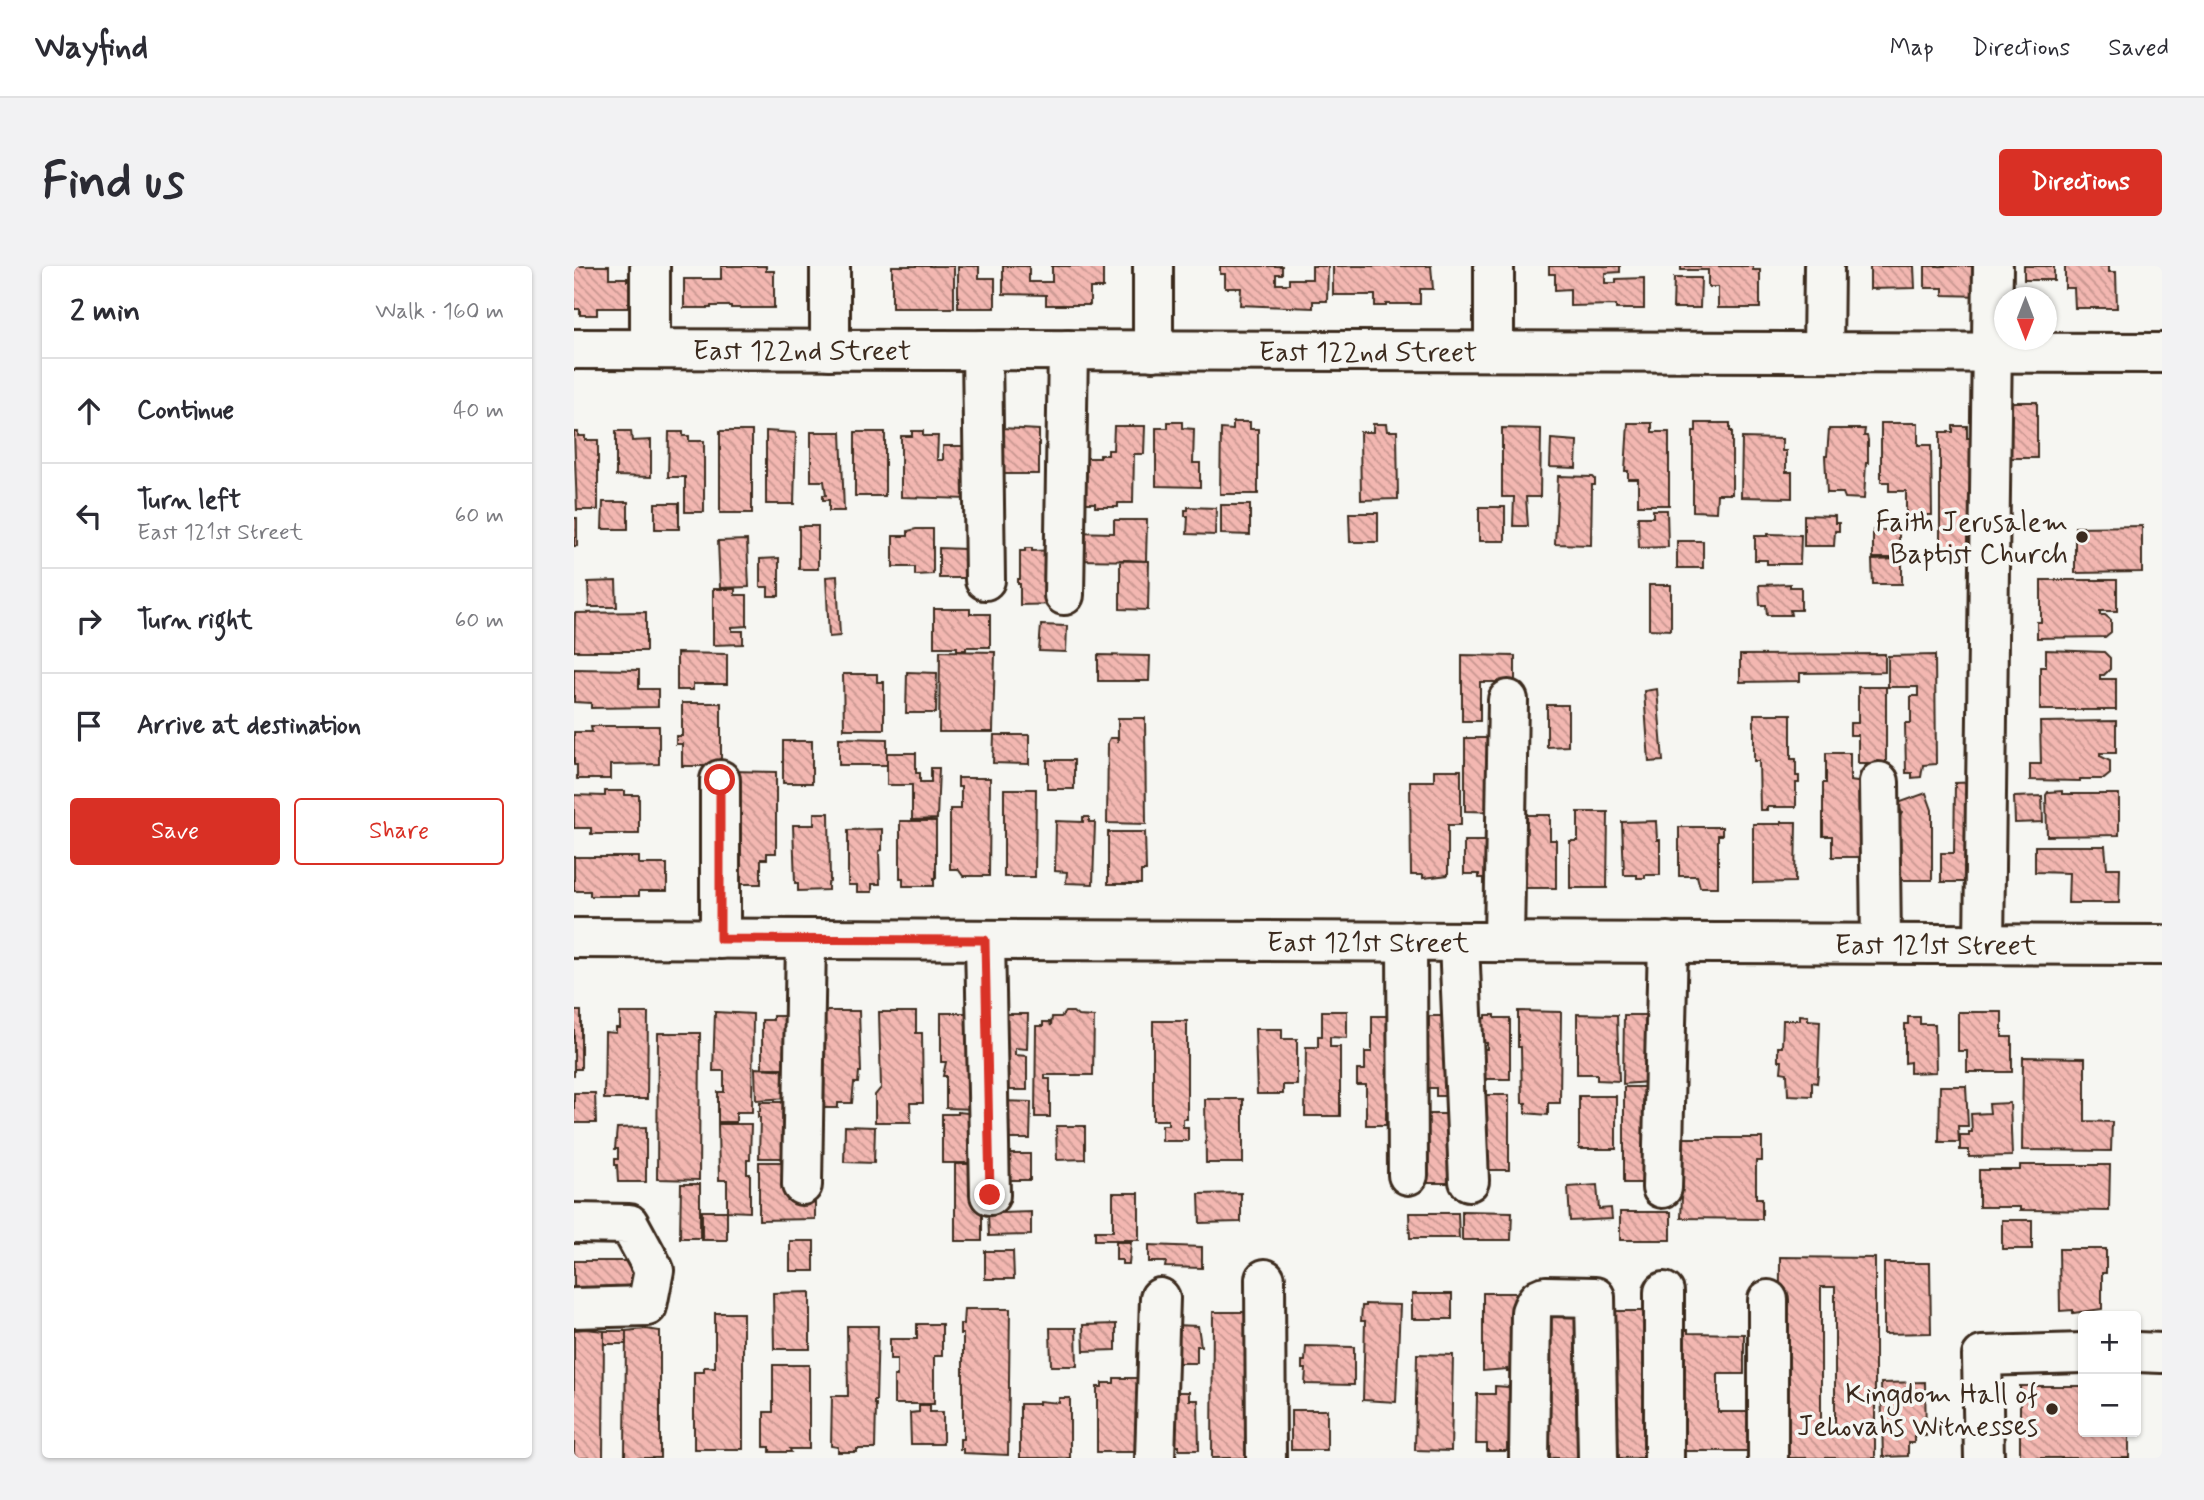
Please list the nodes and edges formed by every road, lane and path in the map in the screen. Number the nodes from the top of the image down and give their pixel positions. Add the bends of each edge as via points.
1 (650, 266) edge
2 (830, 266) edge
3 (1153, 266) edge
4 (1494, 266) edge
5 (1824, 266) edge
6 (1993, 266) edge
7 (574, 349) edge
8 (650, 349) junction
9 (830, 350) junction
10 (982, 350) junction
11 (1068, 350) junction
12 (1153, 351) junction
13 (1494, 351) junction
14 (1823, 352) junction
15 (1992, 352) junction
16 (2162, 352) edge
17 (985, 580) dead end
18 (1064, 595) dead end
19 (1508, 700) dead end
20 (720, 780) dead end
21 (1879, 782) dead end
22 (574, 938) edge
23 (720, 939) junction
24 (806, 939) junction
25 (985, 940) junction
26 (1407, 941) junction
27 (1459, 942) junction
28 (1504, 942) junction
29 (1668, 942) junction
30 (1881, 943) junction
31 (1984, 943) junction
32 (2162, 945) edge
33 (1408, 1175) dead end
34 (1469, 1181) dead end
35 (802, 1185) dead end
36 (1662, 1188) dead end
37 (990, 1195) dead end
38 (574, 1223) edge
39 (1265, 1279) dead end
40 (1664, 1292) dead end
41 (1160, 1298) dead end
42 (1769, 1300) dead end
43 (574, 1308) edge
44 (2141, 1352) edge
45 (2078, 1353) edge
46 (2162, 1353) edge
47 (1155, 1458) edge
48 (1266, 1458) edge
49 (1529, 1458) edge
50 (1598, 1458) edge
51 (1664, 1458) edge
52 (1768, 1458) edge
53 (1984, 1458) edge

1 - 8 street
2 - 9 street
3 - 12 street
4 - 13 street
5 - 14 street
6 - 15 street
7 - 8 street, East 122nd Street
8 - 9 street, East 122nd Street
9 - 10 street, East 122nd Street
10 - 11 street, East 122nd Street
10 - 17 street
11 - 12 street, East 122nd Street
11 - 18 street
12 - 13 street, East 122nd Street
13 - 14 street, East 122nd Street
14 - 15 street, East 122nd Street
15 - 16 street, East 122nd Street
15 - 31 street
19 - 28 street
20 - 23 street
21 - 30 street
22 - 23 street, East 121st Street
23 - 24 street, East 121st Street
24 - 25 street, East 121st Street
24 - 35 street
25 - 26 street, East 121st Street
25 - 37 street
26 - 27 street, East 121st Street
26 - 33 street
27 - 28 street, East 121st Street
27 - 34 street
28 - 29 street, East 121st Street
29 - 30 street, East 121st Street
29 - 36 street
30 - 31 street, East 121st Street
31 - 32 street, East 121st Street
38 - 43 street via 629,1224 654,1270 647,1306
39 - 48 street
40 - 51 street
41 - 47 street
42 - 52 street
44 - 46 street
45 - 53 street via 1982,1356
49 - 50 street via 1531,1312 1536,1301 1546,1296 1595,1297

